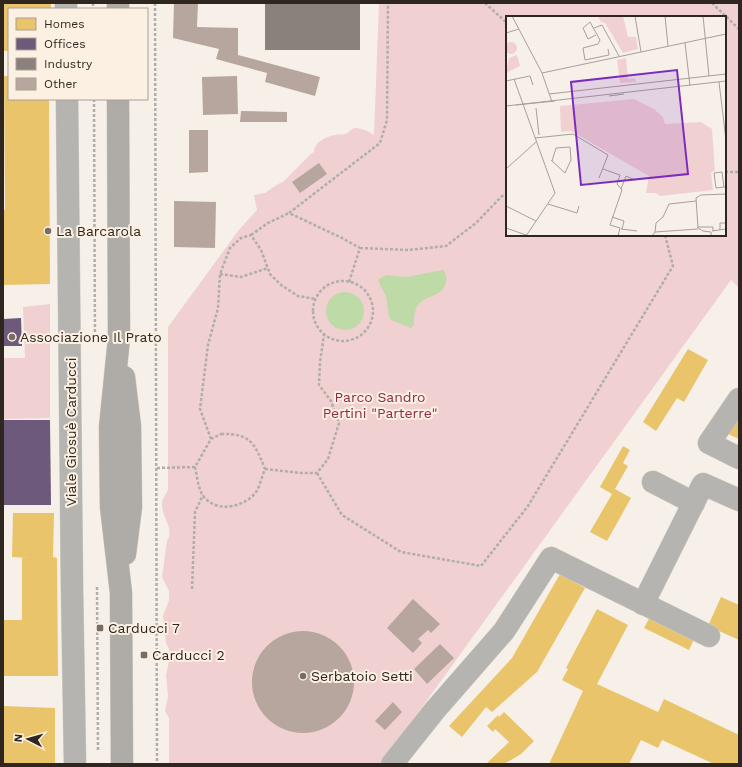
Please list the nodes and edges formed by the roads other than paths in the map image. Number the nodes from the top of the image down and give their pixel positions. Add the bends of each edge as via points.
1 (68, 100) edge
2 (118, 100) edge
3 (739, 399) edge
4 (739, 458) edge
5 (653, 482) dead end
6 (739, 500) edge
7 (694, 503) junction
8 (643, 604) junction
9 (709, 636) dead end
10 (75, 764) edge
11 (122, 764) edge
12 (392, 764) edge

1 - 10 street, Viale Giosuè Carducci via 61,382 72,588
2 - 11 main road via 119,338 110,426 111,507 121,593
3 - 4 street via 709,443
5 - 7 street
6 - 7 street via 703,484
7 - 8 street
8 - 9 street
8 - 12 street via 551,558 504,631 434,710

